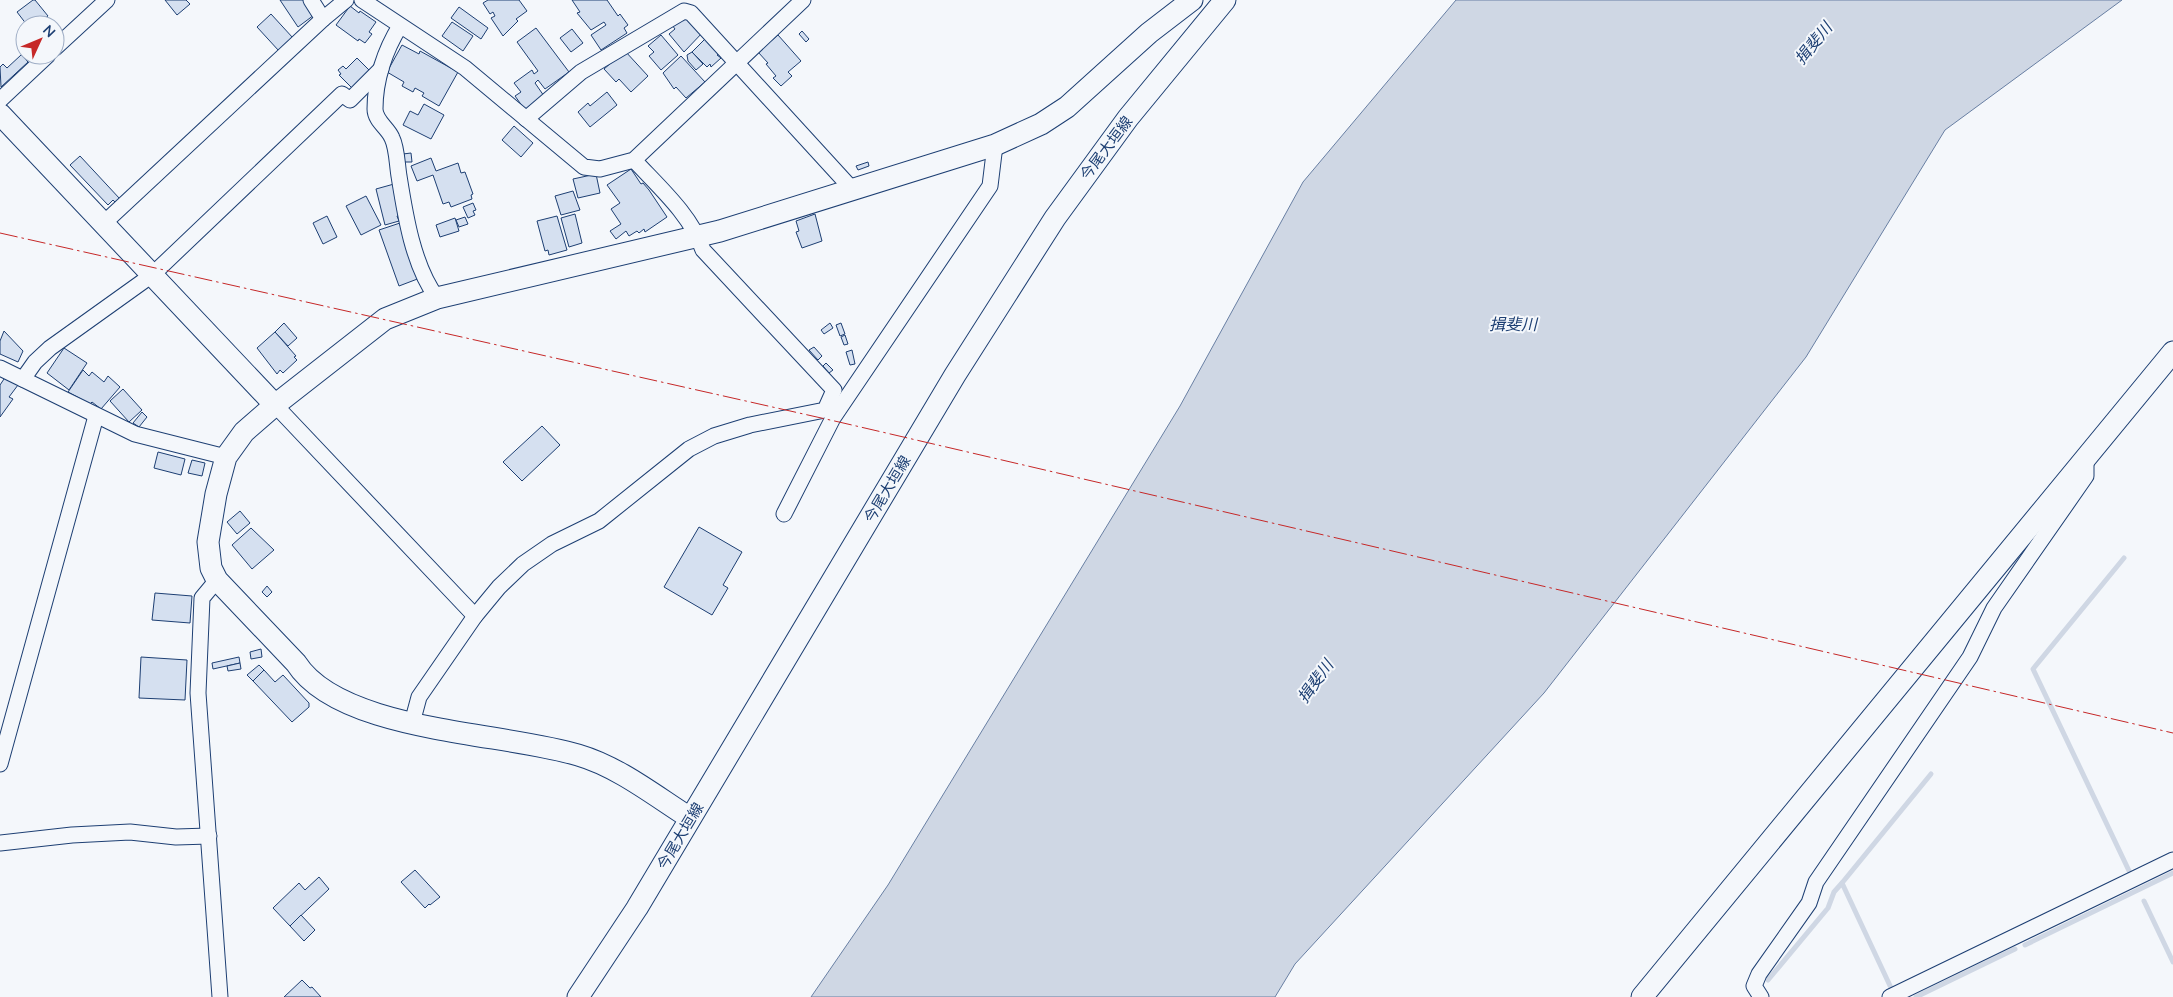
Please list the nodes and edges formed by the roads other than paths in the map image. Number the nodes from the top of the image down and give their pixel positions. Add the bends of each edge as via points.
1 (106, 0) edge
2 (311, 0) edge
3 (346, 0) edge
4 (362, 0) edge
5 (803, 0) edge
6 (1192, 0) edge
7 (1225, 0) edge
8 (323, 19) junction
9 (400, 26) junction
10 (65, 39) edge
11 (736, 62) junction
12 (37, 65) edge
13 (381, 69) junction
14 (0, 100) edge
15 (0, 114) edge
16 (526, 119) junction
17 (995, 145) junction
18 (634, 160) junction
19 (852, 189) junction
20 (103, 224) junction
21 (699, 236) junction
22 (152, 275) junction
23 (437, 298) junction
24 (2173, 352) edge
25 (0, 368) edge
26 (23, 379) junction
27 (275, 405) junction
28 (96, 416) junction
29 (226, 457) junction
30 (2086, 459) junction
31 (784, 514) dead end
32 (217, 580) junction
33 (475, 616) junction
34 (412, 723) junction
35 (0, 764) edge
36 (690, 818) junction
37 (209, 836) junction
38 (0, 843) edge
39 (2173, 860) edge
40 (220, 997) edge
41 (578, 997) edge
42 (1642, 997) edge
43 (1761, 997) edge
44 (1890, 997) edge

1 - 10 street
2 - 8 street
3 - 8 street
4 - 9 street
5 - 11 street
6 - 17 street via 1149,33 1067,107 1041,124
7 - 36 street, 今尾大垣線 via 1128,118 1055,218 955,375
8 - 20 street
9 - 13 street via 388,44
9 - 16 street via 465,68
11 - 16 street via 691,12 684,11 581,72
11 - 18 street
11 - 19 street
12 - 14 street
13 - 22 street via 350,100 342,94
13 - 23 street via 375,111 392,138 407,226 429,287
15 - 20 street
16 - 18 street via 584,167 600,169
17 - 19 street
17 - 31 street via 990,186 834,418
18 - 21 street
19 - 21 street
20 - 22 street
21 - 23 street
21 - 33 street via 703,250 834,390 825,410 750,425 714,436 689,449 599,521 552,544 523,564
22 - 26 street via 50,348
22 - 27 street
23 - 27 street via 385,318
24 - 30 street
25 - 26 street
26 - 28 street
27 - 29 street via 244,432
27 - 33 street
28 - 29 street via 135,434
28 - 35 street
29 - 32 street via 208,542 211,568
30 - 42 street
30 - 43 street via 2086,476 1994,608 1970,656 1816,882 1809,903 1759,974 1754,986
32 - 34 street via 303,674 324,691 370,713
32 - 37 street via 202,598 198,693
33 - 34 street via 419,696
34 - 36 street via 556,748 581,756 602,764
36 - 41 street, 今尾大垣線 via 637,908
37 - 38 street via 176,838 130,832
37 - 40 street
39 - 44 street

